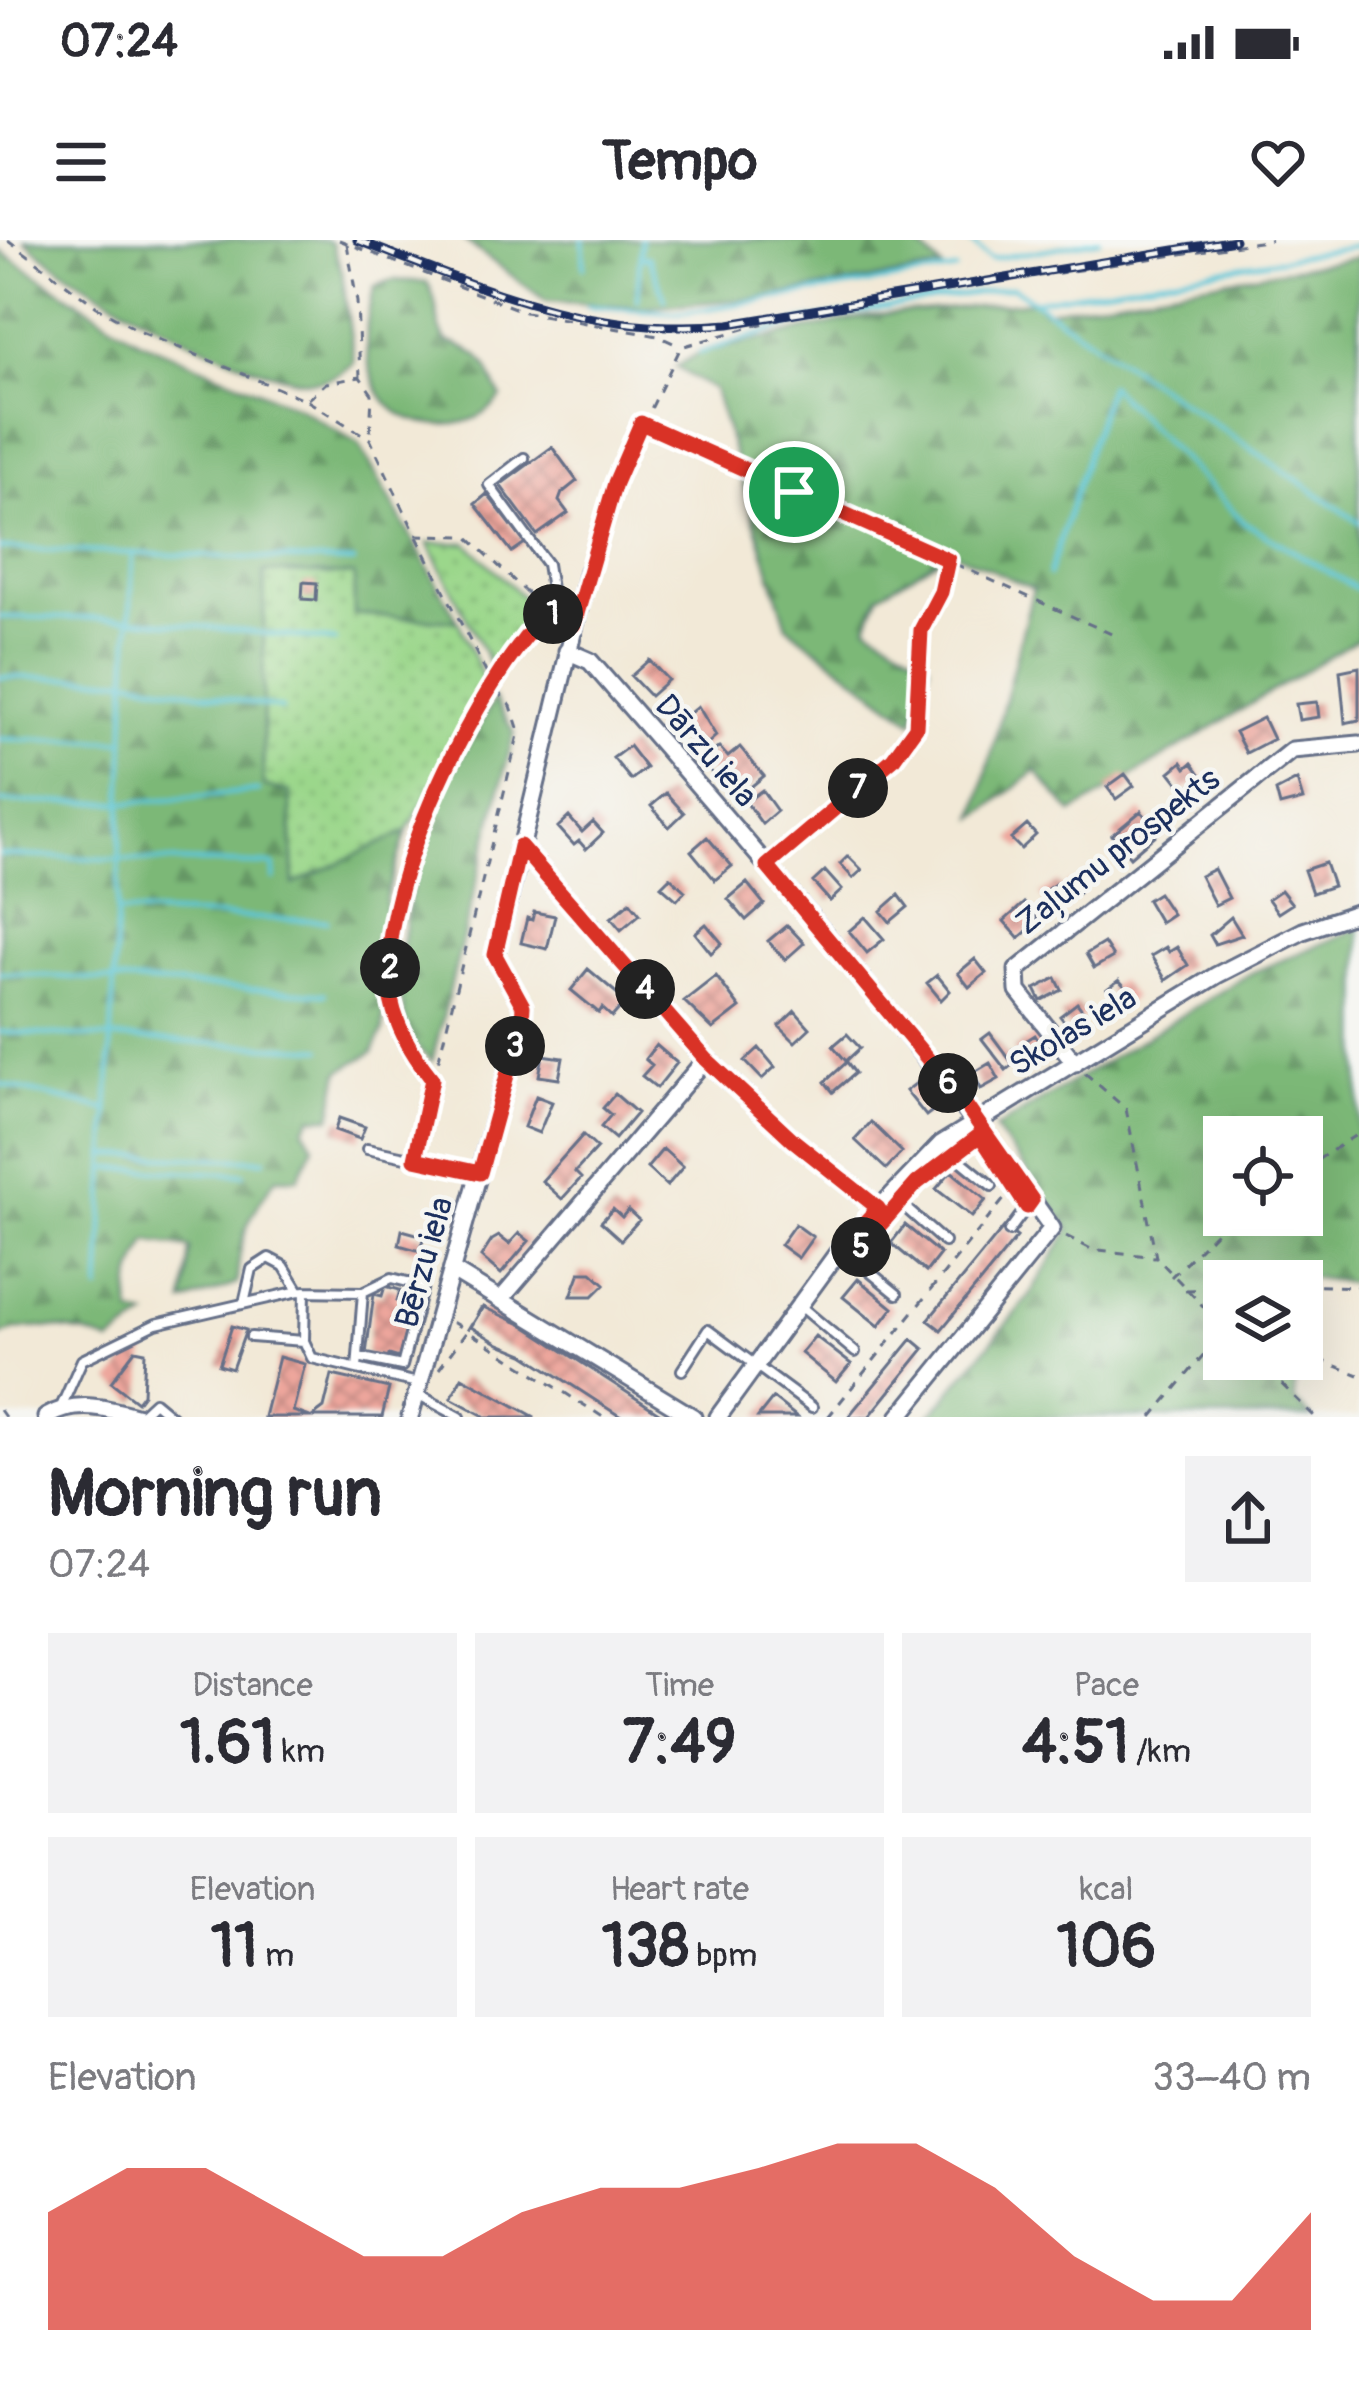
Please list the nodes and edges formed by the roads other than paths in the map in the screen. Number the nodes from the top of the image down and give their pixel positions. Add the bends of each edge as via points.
1 (524, 458) dead end
2 (588, 571) road end
3 (574, 624) junction
4 (567, 651) junction
5 (1359, 744) edge
6 (520, 846) junction
7 (1359, 912) edge
8 (706, 1059) junction
9 (1075, 1064) junction
10 (977, 1121) junction
11 (941, 1144) junction
12 (368, 1149) dead end
13 (480, 1173) junction
14 (992, 1186) dead end
15 (890, 1194) junction
16 (1030, 1203) junction
17 (878, 1208) junction
18 (1010, 1231) dead end
19 (944, 1242) dead end
20 (841, 1248) junction
21 (452, 1271) junction
22 (302, 1291) junction
23 (364, 1292) junction
24 (497, 1294) junction
25 (897, 1294) dead end
26 (245, 1300) junction
27 (797, 1303) junction
28 (250, 1337) dead end
29 (304, 1341) junction
30 (855, 1352) dead end
31 (358, 1357) junction
32 (755, 1361) junction
33 (357, 1369) junction
34 (682, 1370) dead end
35 (418, 1388) junction
36 (812, 1407) dead end
37 (53, 1413) edge
38 (139, 1417) edge
39 (172, 1417) edge
40 (410, 1417) edge
41 (460, 1417) edge
42 (693, 1417) edge
43 (718, 1417) edge
44 (898, 1417) edge

1 - 3 lane via 489,485 548,564 551,613
2 - 3 street, Bērzu iela
3 - 4 street, Bērzu iela
4 - 6 street, Bērzu iela
4 - 10 street, Dārzu iela via 590,661
5 - 9 street, Zaļumu prospekts via 1292,750 1018,970 1018,991
6 - 8 street
6 - 13 street, Bērzu iela via 495,955 523,1006 522,1021
7 - 9 street, Skolas iela via 1217,976
8 - 17 street
8 - 24 street
9 - 10 street, Skolas iela
10 - 11 street, Skolas iela
10 - 16 street, Dārzu iela
11 - 14 lane
11 - 15 street, Skolas iela
12 - 13 lane
13 - 21 street, Bērzu iela
15 - 17 street, Skolas iela
15 - 19 lane
16 - 18 lane
16 - 44 street, Dārzu iela via 1052,1228
17 - 20 street, Skolas iela
20 - 25 lane
20 - 27 street, Skolas iela
21 - 24 street
21 - 35 street, Bērzu iela
22 - 23 lane
22 - 26 lane
22 - 26 lane via 269,1258 252,1269
22 - 29 lane
23 - 31 lane
23 - 31 lane via 392,1278 423,1286 402,1366
24 - 42 street
26 - 37 lane via 156,1324 82,1360
27 - 30 lane
27 - 32 street, Skolas iela
28 - 29 lane
29 - 33 lane via 312,1358
31 - 33 lane
32 - 34 lane via 708,1330
32 - 36 lane
32 - 43 street, Skolas iela
33 - 35 lane
35 - 40 street, Bērzu iela
35 - 41 lane
37 - 38 street via 90,1405
38 - 39 lane via 154,1402

